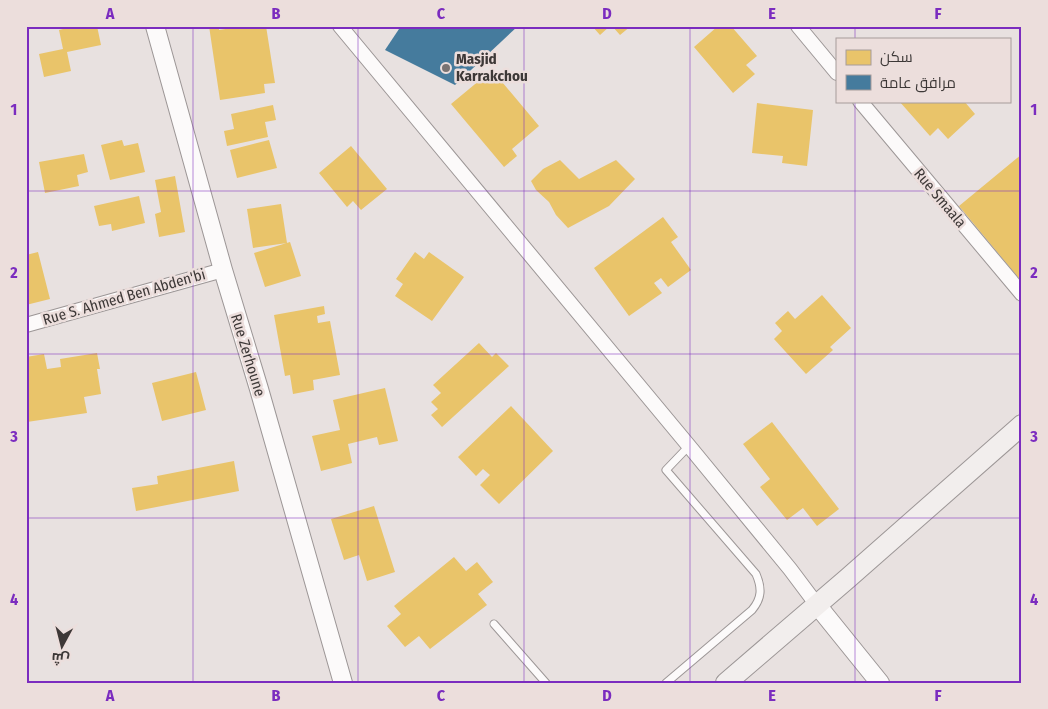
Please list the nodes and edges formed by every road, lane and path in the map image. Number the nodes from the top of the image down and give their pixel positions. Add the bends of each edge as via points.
1 (155, 26) edge
2 (340, 26) edge
3 (798, 26) edge
4 (836, 72) edge
5 (861, 102) edge
6 (222, 270) junction
7 (1022, 294) edge
8 (26, 324) edge
9 (1022, 425) edge
10 (689, 446) junction
11 (817, 605) junction
12 (494, 624) dead end
13 (344, 683) edge
14 (546, 683) edge
15 (666, 683) edge
16 (726, 683) edge
17 (880, 683) edge

1 - 6 street, Rue Zerhoune
2 - 10 street
3 - 4 street
5 - 7 street, Rue Smaala
6 - 8 street, Rue S. Ahmed Ben Abden'bi
6 - 13 street, Rue Zerhoune
9 - 11 main road
10 - 11 street
10 - 15 lane via 666,470 756,574 761,595 752,610
11 - 16 main road
11 - 17 street
12 - 14 lane

